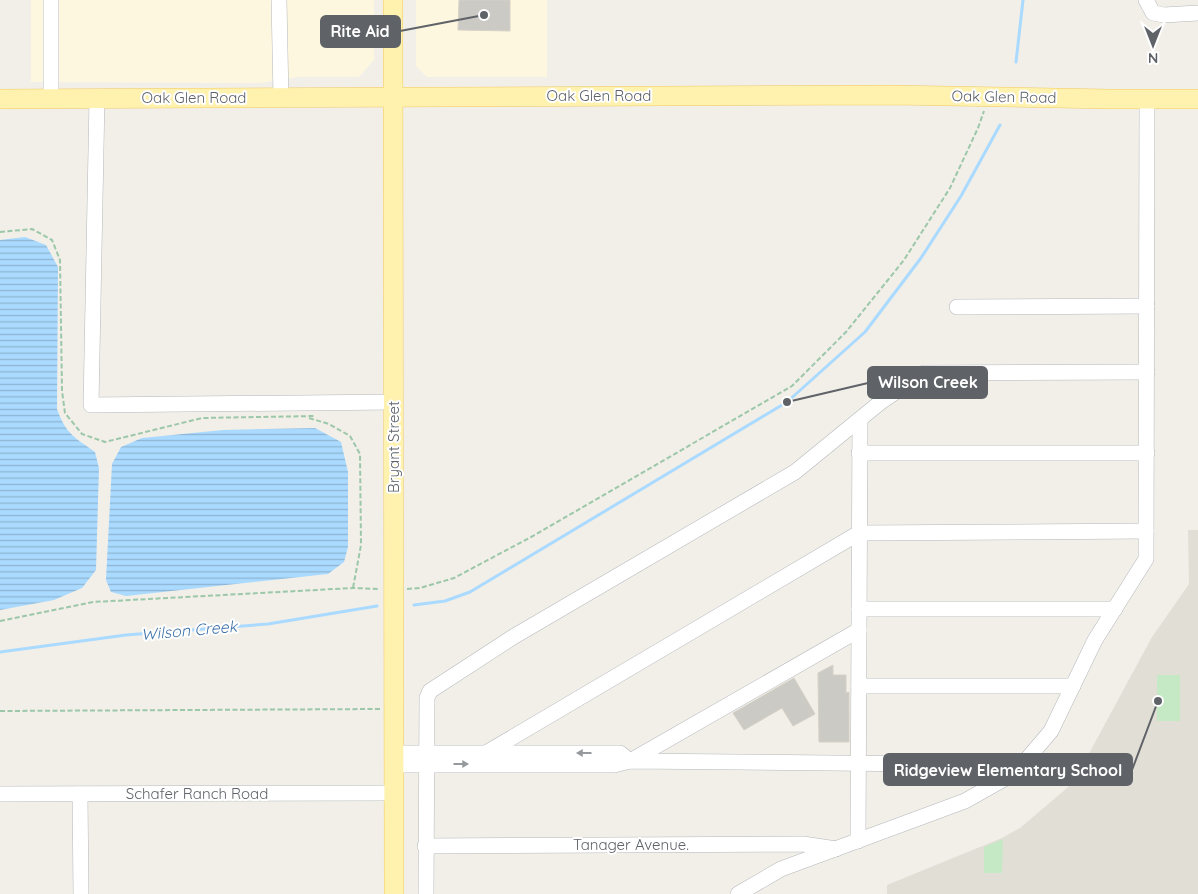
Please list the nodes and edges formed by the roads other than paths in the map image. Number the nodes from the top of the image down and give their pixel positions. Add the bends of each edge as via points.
1 (51, 0) edge
2 (279, 0) edge
3 (393, 0) edge
4 (1150, 6) edge
5 (1198, 13) edge
6 (393, 97) junction
7 (51, 98) junction
8 (97, 98) junction
9 (281, 98) junction
10 (0, 99) edge
11 (1147, 99) junction
12 (1198, 99) edge
13 (1148, 301) junction
14 (957, 306) dead end
15 (1147, 372) junction
16 (394, 402) junction
17 (860, 420) junction
18 (860, 453) junction
19 (1147, 453) junction
20 (1146, 531) junction
21 (859, 533) junction
22 (859, 609) junction
23 (1115, 609) junction
24 (859, 630) junction
25 (859, 686) junction
26 (1073, 686) junction
27 (394, 759) junction
28 (427, 759) junction
29 (486, 759) junction
30 (630, 761) junction
31 (858, 764) junction
32 (1022, 765) junction
33 (394, 793) junction
34 (0, 794) edge
35 (80, 794) junction
36 (858, 840) junction
37 (425, 846) junction
38 (836, 849) junction
39 (81, 894) edge
40 (394, 894) edge
41 (426, 894) edge
42 (738, 894) edge

1 - 7 street
2 - 9 street
3 - 6 main road, Bryant Street
4 - 5 street via 1164,15
6 - 9 main road, Oak Glen Road
6 - 11 main road, Oak Glen Road via 893,95
6 - 16 main road, Bryant Street
7 - 8 main road, Oak Glen Road
7 - 10 main road, Oak Glen Road
8 - 9 main road, Oak Glen Road
8 - 16 street via 91,405
11 - 12 main road, Oak Glen Road
11 - 13 street
13 - 14 street
13 - 15 street
15 - 17 street via 924,373
15 - 19 street
16 - 27 main road, Bryant Street
17 - 18 street
17 - 28 street via 795,472 513,638 430,691 427,698
18 - 19 street
18 - 21 street
19 - 20 street
20 - 21 street
20 - 23 street via 1146,559
21 - 22 street
21 - 29 street
22 - 23 street
22 - 24 street
23 - 26 street via 1095,640
24 - 25 street
24 - 30 street
25 - 26 street
25 - 31 street
26 - 32 street via 1051,731
27 - 28 street
27 - 33 main road, Bryant Street
28 - 29 street
28 - 37 street
29 - 30 street via 614,765
30 - 31 street
31 - 32 street
31 - 36 street
32 - 36 street via 1004,780 965,801
33 - 35 street, Schafer Ranch Road
33 - 40 main road, Bryant Street
34 - 35 street, Schafer Ranch Road
35 - 39 street
36 - 38 street
37 - 38 street, Tanager Avenue. via 803,844
37 - 41 street
38 - 42 street via 781,869

